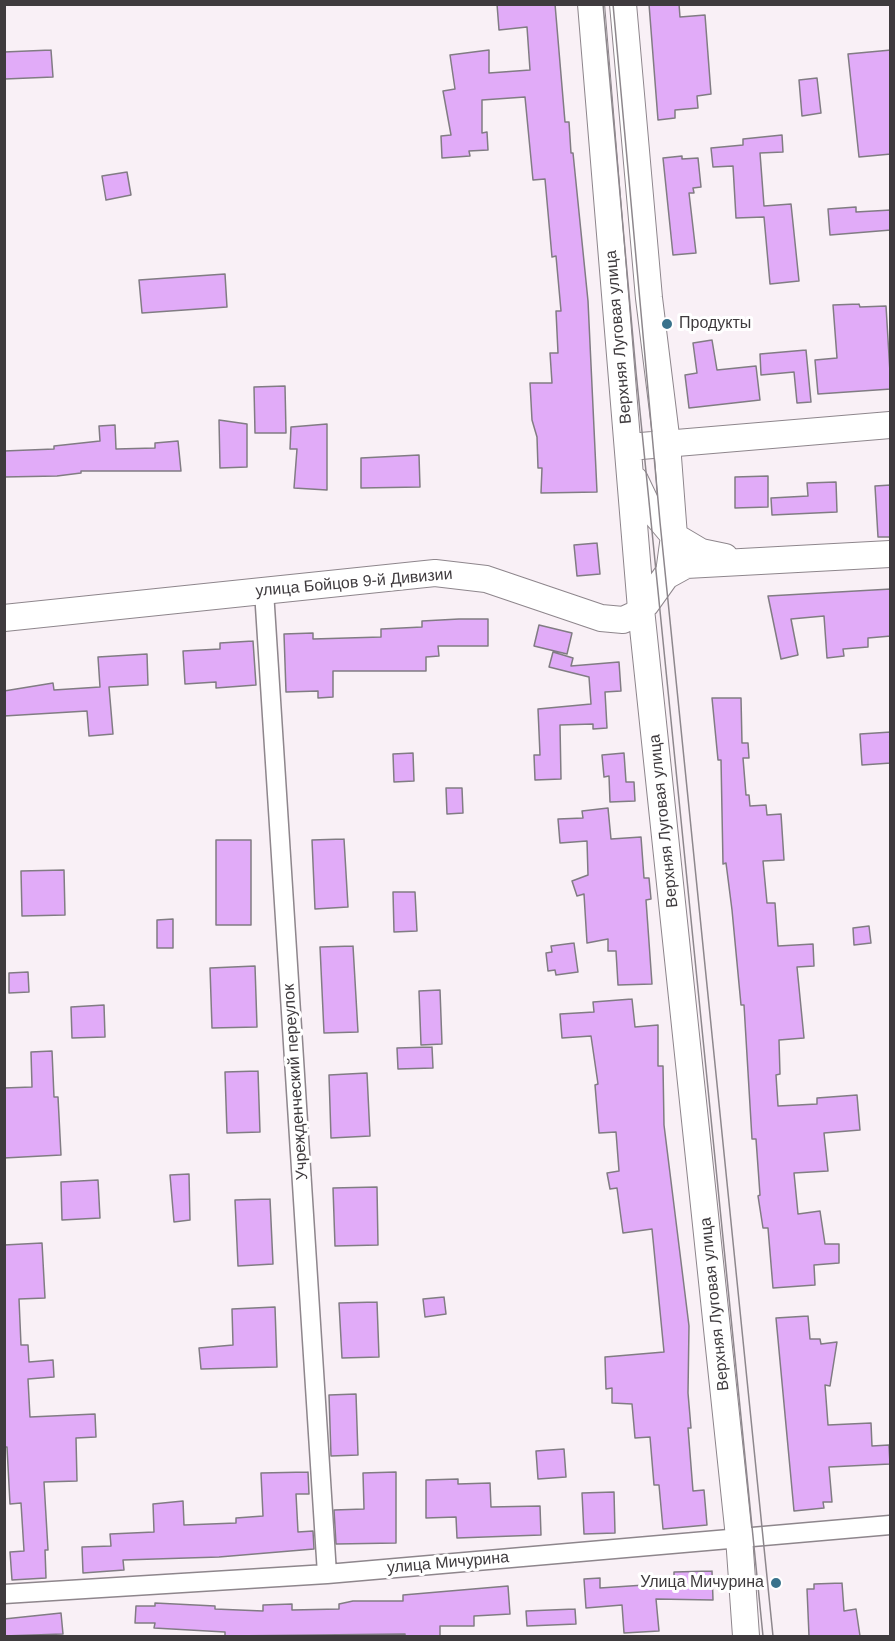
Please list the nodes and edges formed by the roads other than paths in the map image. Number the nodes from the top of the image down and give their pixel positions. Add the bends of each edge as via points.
1 (591, 4) edge
2 (623, 4) edge
3 (891, 425) edge
4 (667, 444) junction
5 (630, 456) junction
6 (674, 536) junction
7 (891, 554) edge
8 (759, 560) junction
9 (669, 573) junction
10 (264, 591) junction
11 (641, 609) junction
12 (4, 618) edge
13 (891, 1525) edge
14 (739, 1538) junction
15 (327, 1574) junction
16 (4, 1594) edge
17 (746, 1636) edge

1 - 5 street, Верхняя Луговая улица
2 - 4 street, Верхняя Луговая улица via 649,298
3 - 4 street
4 - 5 street
4 - 6 street, Верхняя Луговая улица
5 - 6 street via 646,503
5 - 11 street, Верхняя Луговая улица
6 - 8 street via 715,556
6 - 9 street, Верхняя Луговая улица
7 - 8 street
8 - 9 street via 686,565
9 - 11 street, улица Бойцов 9-й Дивизии
10 - 11 street, улица Бойцов 9-й Дивизии via 435,573 460,574 610,620 623,620
10 - 12 street, улица Бойцов 9-й Дивизии
10 - 15 street, Учрежденческий переулок
11 - 14 street, Верхняя Луговая улица
13 - 14 street, улица Мичурина
14 - 15 street, улица Мичурина
14 - 17 street, Верхняя Луговая улица
15 - 16 street, улица Мичурина

